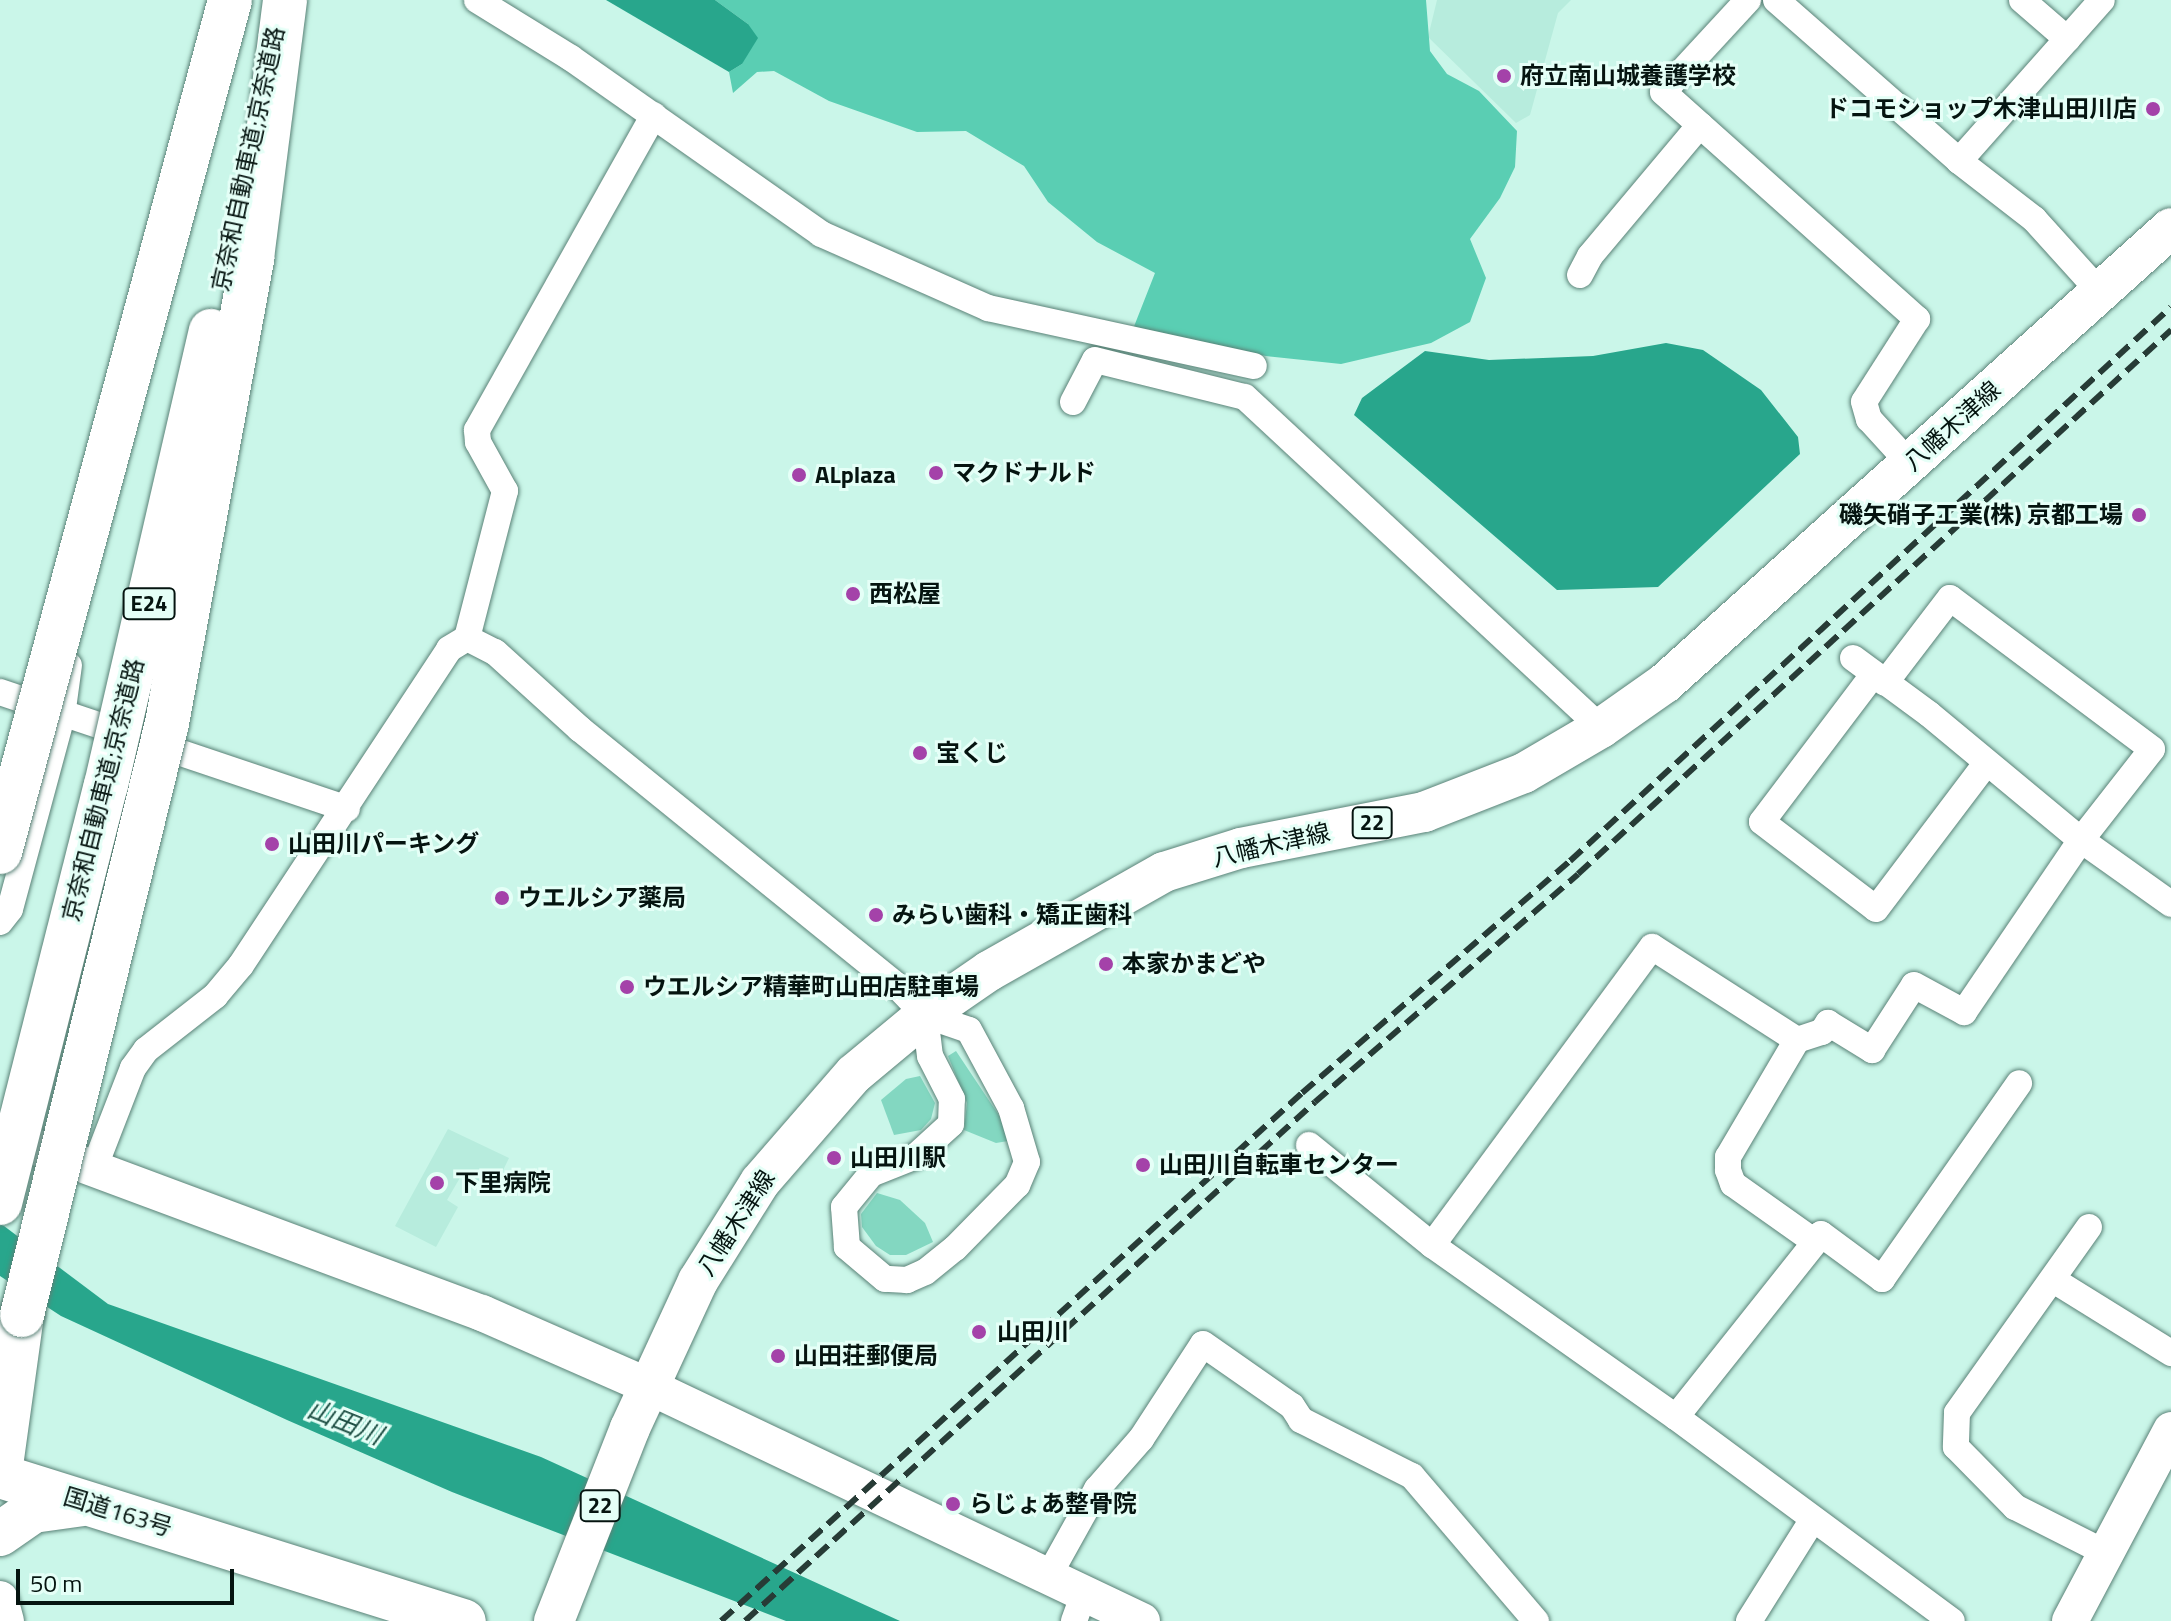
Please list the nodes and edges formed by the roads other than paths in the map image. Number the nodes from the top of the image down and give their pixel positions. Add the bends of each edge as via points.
1 (210, 0) edge
2 (230, 0) edge
3 (284, 0) edge
4 (477, 0) edge
5 (1748, 0) edge
6 (1776, 0) edge
7 (2022, 0) edge
8 (2102, 0) edge
9 (2067, 39) junction
10 (654, 115) junction
11 (1700, 125) junction
12 (1959, 161) junction
13 (2171, 228) edge
14 (1580, 275) dead end
15 (2100, 292) junction
16 (1254, 366) dead end
17 (1073, 402) dead end
18 (1910, 464) junction
19 (467, 638) junction
20 (1853, 658) dead end
21 (1879, 679) junction
22 (0, 692) edge
23 (62, 716) junction
24 (1601, 728) junction
25 (1985, 765) junction
26 (347, 809) junction
27 (2081, 840) junction
28 (0, 852) edge
29 (2171, 904) edge
30 (0, 922) edge
31 (925, 1015) junction
32 (1797, 1040) junction
33 (2019, 1083) dead end
34 (0, 1132) edge
35 (1309, 1145) dead end
36 (93, 1171) junction
37 (0, 1203) edge
38 (2089, 1227) dead end
39 (1815, 1242) junction
40 (1432, 1245) junction
41 (2055, 1281) junction
42 (2171, 1353) edge
43 (6, 1369) edge
44 (648, 1386) junction
45 (1676, 1417) junction
46 (2171, 1430) edge
47 (0, 1474) edge
48 (96, 1506) junction
49 (1813, 1519) junction
50 (0, 1534) edge
51 (2106, 1553) junction
52 (1048, 1577) junction
53 (0, 1599) edge
54 (1079, 1609) edge
55 (1944, 1619) edge
56 (6, 1621) edge
57 (464, 1621) edge
58 (554, 1621) edge
59 (1142, 1621) edge
60 (1536, 1621) edge
61 (1749, 1621) edge
62 (2070, 1621) edge

1 - 23 street via 86,557
2 - 28 highway, bridge
3 - 37 highway, 京奈和自動車道;京奈道路 / E24, bridge via 182,463
3 - 43 highway, bridge via 249,273 167,723
4 - 10 street
5 - 11 street via 1663,92
6 - 12 street
7 - 9 street
8 - 9 street
9 - 12 street
10 - 16 street via 791,217 963,299
10 - 19 street via 477,430 478,442 505,491
11 - 14 street via 1590,256
11 - 18 street via 1917,319 1864,402 1869,419
12 - 15 street via 2034,219
13 - 15 main road, 八幡木津線 / 22
15 - 18 main road, 八幡木津線 / 22
17 - 24 street via 1095,360 1245,397
18 - 24 main road, 八幡木津線 / 22 via 1665,683
19 - 26 street via 449,649
19 - 31 street via 495,652 580,729 896,985
20 - 21 street
21 - 25 street via 1929,714
21 - 25 street via 1762,822 1876,909
21 - 27 street via 1950,598 2152,749
22 - 23 street
23 - 26 street via 184,751
23 - 30 street via 10,909
24 - 31 main road, 八幡木津線 / 22 via 1524,773 1424,812 1241,848 1164,872 989,971
25 - 27 street
26 - 36 street via 224,986 146,1050 133,1068
27 - 29 street
27 - 32 street via 1964,1012 1914,985 1872,1050 1828,1023 1822,1032
31 - 31 street via 969,1030 1011,1108 1027,1162 1017,1185 945,1256 907,1280 885,1279 847,1247 844,1207 871,1174 916,1156 951,1124 952,1099 930,1056
31 - 44 main road, 八幡木津線 / 22 via 854,1074 760,1182 698,1281
32 - 39 street via 1728,1157 1728,1170 1733,1184
32 - 40 street via 1652,947
33 - 39 street via 1882,1279 1821,1234
34 - 36 street
35 - 40 street
36 - 44 street via 482,1313
38 - 41 street
39 - 45 street
40 - 45 street
41 - 42 street
41 - 51 street via 1957,1413 1956,1447 2015,1507
43 - 47 highway
44 - 52 street
44 - 58 main road, 八幡木津線 / 22
45 - 49 street
46 - 51 street
47 - 48 highway, 国道163号
48 - 50 highway via 33,1511
48 - 57 highway, 国道163号
49 - 55 street
49 - 61 street
51 - 62 street
52 - 54 street
52 - 60 street via 1097,1489 1141,1439 1203,1344 1292,1406 1301,1420 1412,1476
53 - 56 street
54 - 59 street

